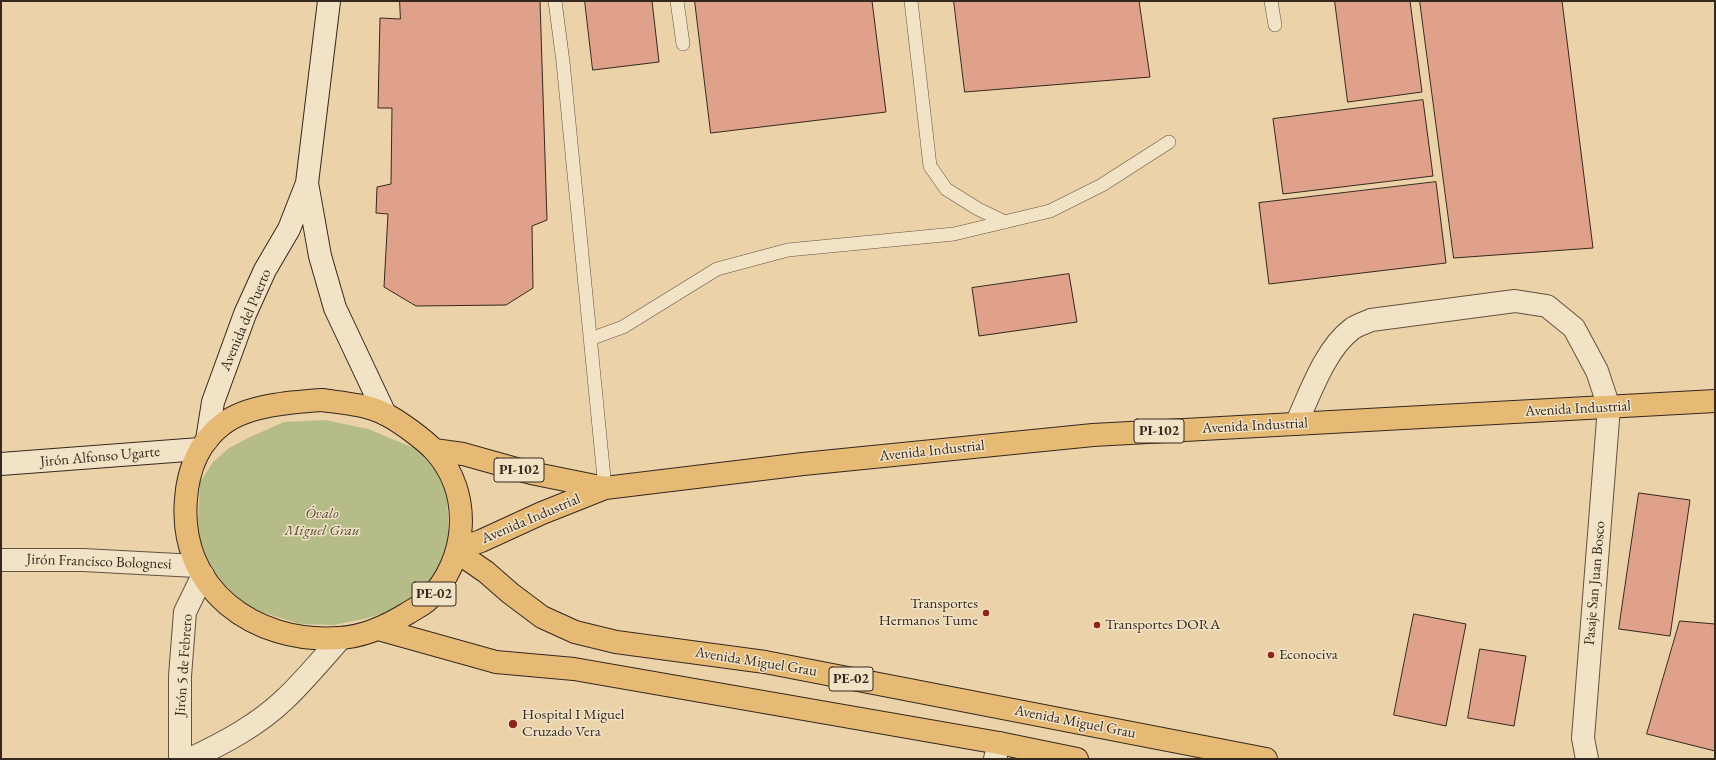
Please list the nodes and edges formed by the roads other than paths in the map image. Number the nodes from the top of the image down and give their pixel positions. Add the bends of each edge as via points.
1 (329, 1) edge
2 (555, 1) edge
3 (677, 1) edge
4 (911, 1) edge
5 (1271, 1) edge
6 (1275, 25) dead end
7 (683, 44) dead end
8 (1169, 142) dead end
9 (308, 183) junction
10 (1005, 222) junction
11 (590, 339) junction
12 (1715, 401) edge
13 (1609, 407) junction
14 (385, 414) junction
15 (1296, 424) junction
16 (203, 444) junction
17 (434, 450) junction
18 (1, 464) edge
19 (605, 488) junction
20 (458, 550) junction
21 (1, 560) edge
22 (199, 570) junction
23 (378, 629) junction
24 (341, 638) junction
25 (997, 751) edge
26 (180, 759) edge
27 (190, 759) edge
28 (1077, 759) edge
29 (1266, 759) edge
30 (1587, 759) edge

1 - 9 street, Avenida del Puerto / PE-02
2 - 11 lane
3 - 7 lane
4 - 10 lane via 930,166 946,189
5 - 6 lane
8 - 10 lane via 1102,185 1050,211
9 - 14 street, Avenida del Puerto / PE-02 via 320,256 335,308
9 - 16 street, Avenida del Puerto / PE-02 via 289,229 265,270 245,314 212,402
10 - 11 lane via 954,234 788,250 717,269 623,327
11 - 19 lane
12 - 13 main road, Avenida Industrial / PI-102
13 - 15 main road, Avenida Industrial / PI-102
13 - 15 street via 1597,371 1574,328 1547,306 1515,301 1371,320 1353,328 1339,341 1320,372
13 - 30 street, Pasaje San Juan Bosco via 1583,738
14 - 16 main road, PE-02 via 358,404 322,400 284,403 239,415 223,423
14 - 17 main road, PE-02
15 - 19 main road, Avenida Industrial / PI-102 via 1093,435 803,464
16 - 18 street, Jirón Alfonso Ugarte
16 - 22 main road, PE-02 via 187,485 184,513 188,544
17 - 19 main road, Avenida Industrial / PI-102 via 463,454 531,473
17 - 20 main road, PE-02 via 448,470 458,497 461,515
19 - 20 main road, Avenida Industrial / PI-102
20 - 23 main road, PE-02 via 452,567 426,602
20 - 29 main road, Avenida Miguel Grau / PE-02 via 542,617 575,632 616,642 765,662
21 - 22 street, Jirón Francisco Bolognesi via 83,560
22 - 24 main road, PE-02 via 219,597 236,612 256,623 279,633 308,639
22 - 26 street, Jirón 5 de Febrero via 185,612 180,676
23 - 24 main road, PE-02
23 - 25 main road, PE-02 via 496,662 574,669
24 - 27 street via 279,704 250,728
25 - 28 main road, PE-02

